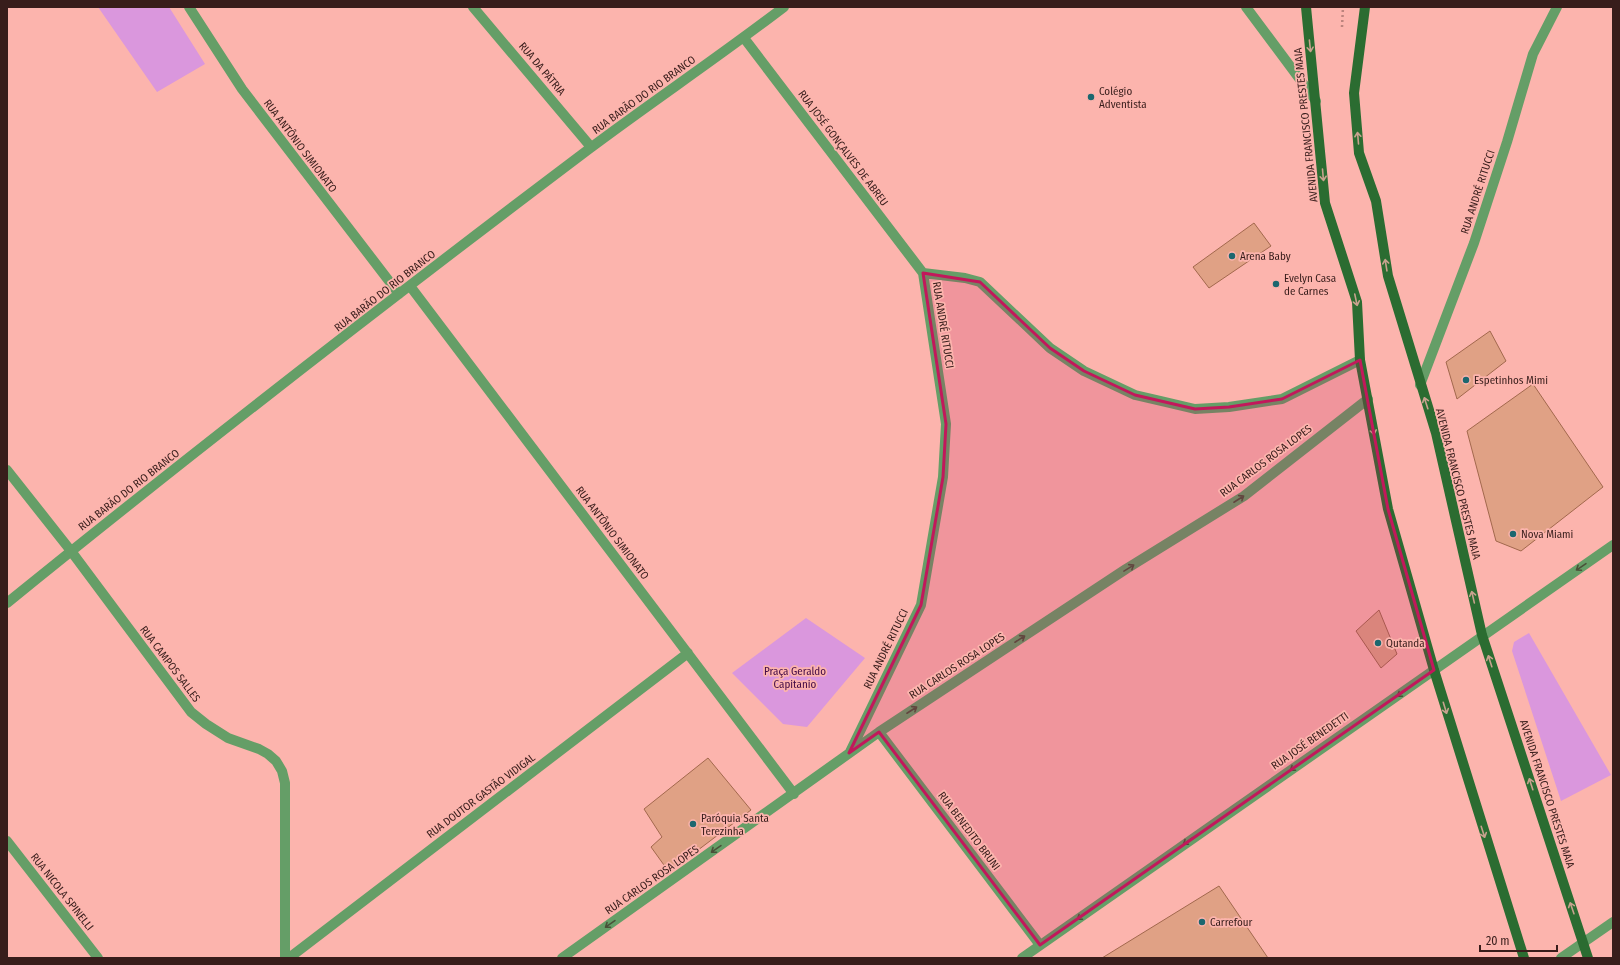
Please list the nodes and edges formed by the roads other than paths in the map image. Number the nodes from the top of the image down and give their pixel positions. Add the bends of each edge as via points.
1 (189, 7) edge
2 (473, 7) edge
3 (784, 7) edge
4 (1246, 7) edge
5 (1306, 7) edge
6 (1365, 7) edge
7 (1557, 7) edge
8 (744, 38) junction
9 (1316, 102) junction
10 (591, 147) junction
11 (923, 273) junction
12 (410, 286) junction
13 (399, 294) junction
14 (1360, 360) junction
15 (1420, 385) junction
16 (1368, 399) junction
17 (7, 470) edge
18 (1613, 545) edge
19 (71, 551) junction
20 (7, 603) edge
21 (1482, 635) junction
22 (688, 653) junction
23 (1434, 670) junction
24 (879, 732) junction
25 (849, 753) junction
26 (794, 794) junction
27 (7, 841) edge
28 (1613, 922) edge
29 (1584, 942) junction
30 (1040, 945) junction
31 (98, 958) edge
32 (285, 958) edge
33 (289, 958) edge
34 (562, 958) edge
35 (1022, 958) edge
36 (1524, 958) edge
37 (1561, 958) edge
38 (1588, 958) edge

1 - 13 street, RUA ANTÔNIO SIMIONATO via 242,89
2 - 10 street, RUA DA PÁTRIA
3 - 8 street, RUA BARÃO DO RIO BRANCO
4 - 9 street
5 -> 9 main road, AVENIDA FRANCISCO PRESTES MAIA
15 -> 6 main road, AVENIDA FRANCISCO PRESTES MAIA via 1388,276 1376,200 1359,153 1354,93
7 - 15 street, RUA ANDRÉ RITUCCI via 1533,54 1474,243
8 - 10 street, RUA BARÃO DO RIO BRANCO
8 - 11 street, RUA JOSÉ GONÇALVES DE ABREU
9 -> 14 main road, AVENIDA FRANCISCO PRESTES MAIA via 1325,203 1357,302
10 - 12 street, RUA BARÃO DO RIO BRANCO
11 - 14 street, RUA ANDRÉ RITUCCI via 980,282 1050,348 1084,371 1135,395 1196,408 1230,408 1282,399
11 - 25 street, RUA ANDRÉ RITUCCI via 946,424 943,477 921,605
12 - 13 street, RUA BARÃO DO RIO BRANCO
12 - 22 street, RUA ANTÔNIO SIMIONATO
13 - 19 street, RUA BARÃO DO RIO BRANCO
14 - 16 main road, AVENIDA FRANCISCO PRESTES MAIA
21 -> 15 main road, AVENIDA FRANCISCO PRESTES MAIA via 1436,433
16 -> 23 main road, AVENIDA FRANCISCO PRESTES MAIA via 1388,510
24 -> 16 street, RUA CARLOS ROSA LOPES via 1244,496
17 - 19 street, RUA CAMPOS SALLES
18 -> 21 street, RUA JOSÉ BENEDETTI
19 - 20 street, RUA BARÃO DO RIO BRANCO
19 - 32 street, RUA CAMPOS SALLES via 191,712 224,736 268,754 282,771 285,783
21 - 23 street, RUA JOSÉ BENEDETTI
29 -> 21 main road, AVENIDA FRANCISCO PRESTES MAIA
22 - 26 street, RUA ANTÔNIO SIMIONATO
22 - 33 street, RUA DOUTOR GASTÃO VIDIGAL
23 -> 30 street, RUA JOSÉ BENEDETTI
23 -> 36 main road, AVENIDA FRANCISCO PRESTES MAIA
24 - 25 street, RUA CARLOS ROSA LOPES
24 - 30 street, RUA BENEDITO BRUNI
25 - 26 street, RUA CARLOS ROSA LOPES
26 -> 34 street, RUA CARLOS ROSA LOPES
27 - 31 street, RUA NICOLA SPINELLI
28 - 29 street
29 - 37 street
29 - 38 main road, AVENIDA FRANCISCO PRESTES MAIA
30 - 35 street, RUA JOSÉ BENEDETTI

